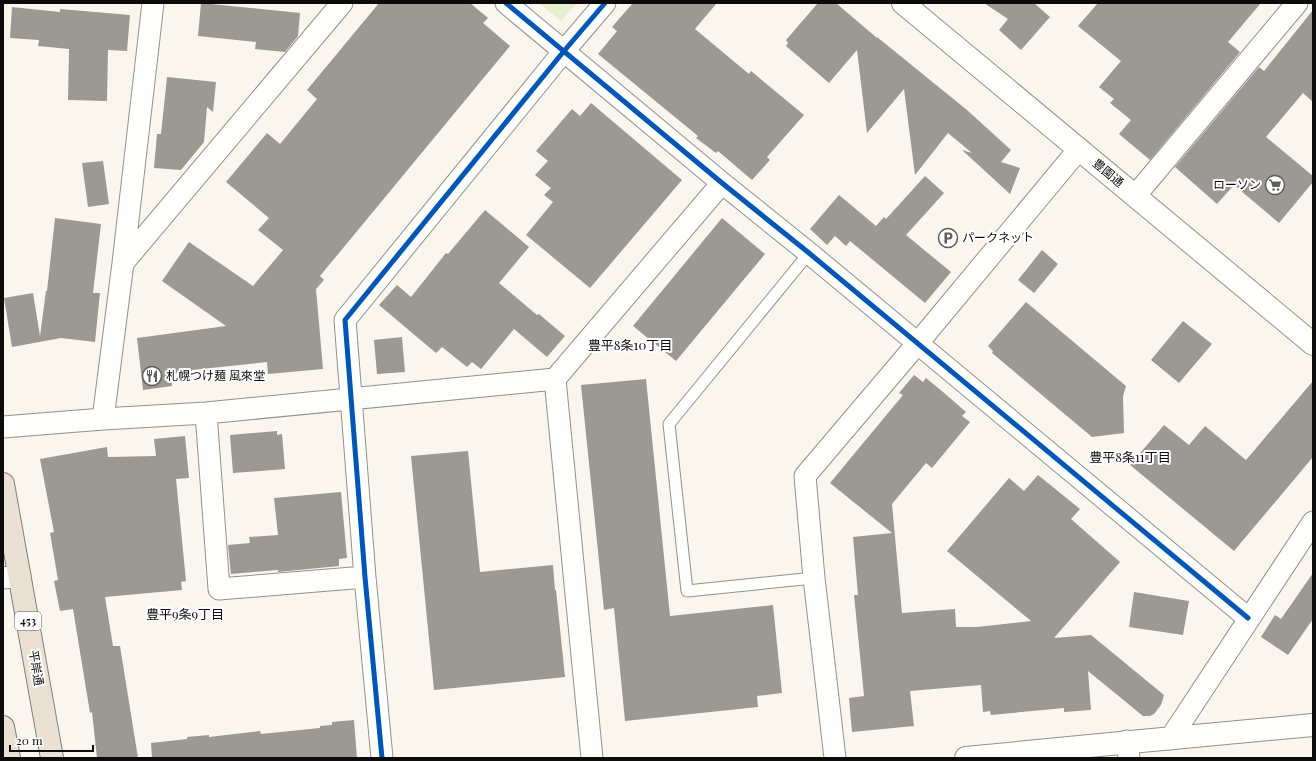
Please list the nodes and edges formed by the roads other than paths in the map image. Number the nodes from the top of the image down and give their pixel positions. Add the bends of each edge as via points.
1 (152, 3) edge
2 (342, 3) edge
3 (506, 3) edge
4 (605, 3) edge
5 (903, 3) edge
6 (1297, 3) edge
7 (564, 51) junction
8 (1079, 149) junction
9 (722, 183) junction
10 (1135, 196) junction
11 (809, 253) junction
12 (123, 263) junction
13 (917, 344) junction
14 (1313, 344) edge
15 (555, 379) junction
16 (350, 398) junction
17 (206, 413) junction
18 (103, 419) junction
19 (3, 428) edge
20 (3, 484) edge
21 (1313, 522) edge
22 (12, 577) edge
23 (365, 577) junction
24 (814, 578) junction
25 (1248, 618) junction
26 (1313, 724) edge
27 (3, 727) edge
28 (1170, 739) junction
29 (1128, 750) edge
30 (9, 758) edge
31 (52, 758) edge
32 (382, 758) edge
33 (592, 758) edge
34 (835, 758) edge
35 (966, 758) edge

1 - 12 street
2 - 12 street
3 - 7 street
4 - 7 street
5 - 8 street, 豊園通
6 - 10 street
7 - 9 street
7 - 16 street via 345,320
8 - 10 street, 豊園通
8 - 13 street
9 - 11 street
9 - 15 street
10 - 14 street, 豊園通
11 - 13 street
11 - 24 lane via 669,424 687,591
12 - 18 street
13 - 24 street via 805,476
13 - 25 street
15 - 16 street
15 - 33 street
16 - 17 street
16 - 23 street
17 - 18 street
17 - 23 street via 219,589
18 - 19 street
20 - 22 highway, 平岸通 / 453
21 - 25 street
22 - 31 highway, 平岸通 / 453
23 - 32 street
24 - 34 street
25 - 28 street
26 - 28 street
27 - 30 highway
28 - 29 street
29 - 35 street

